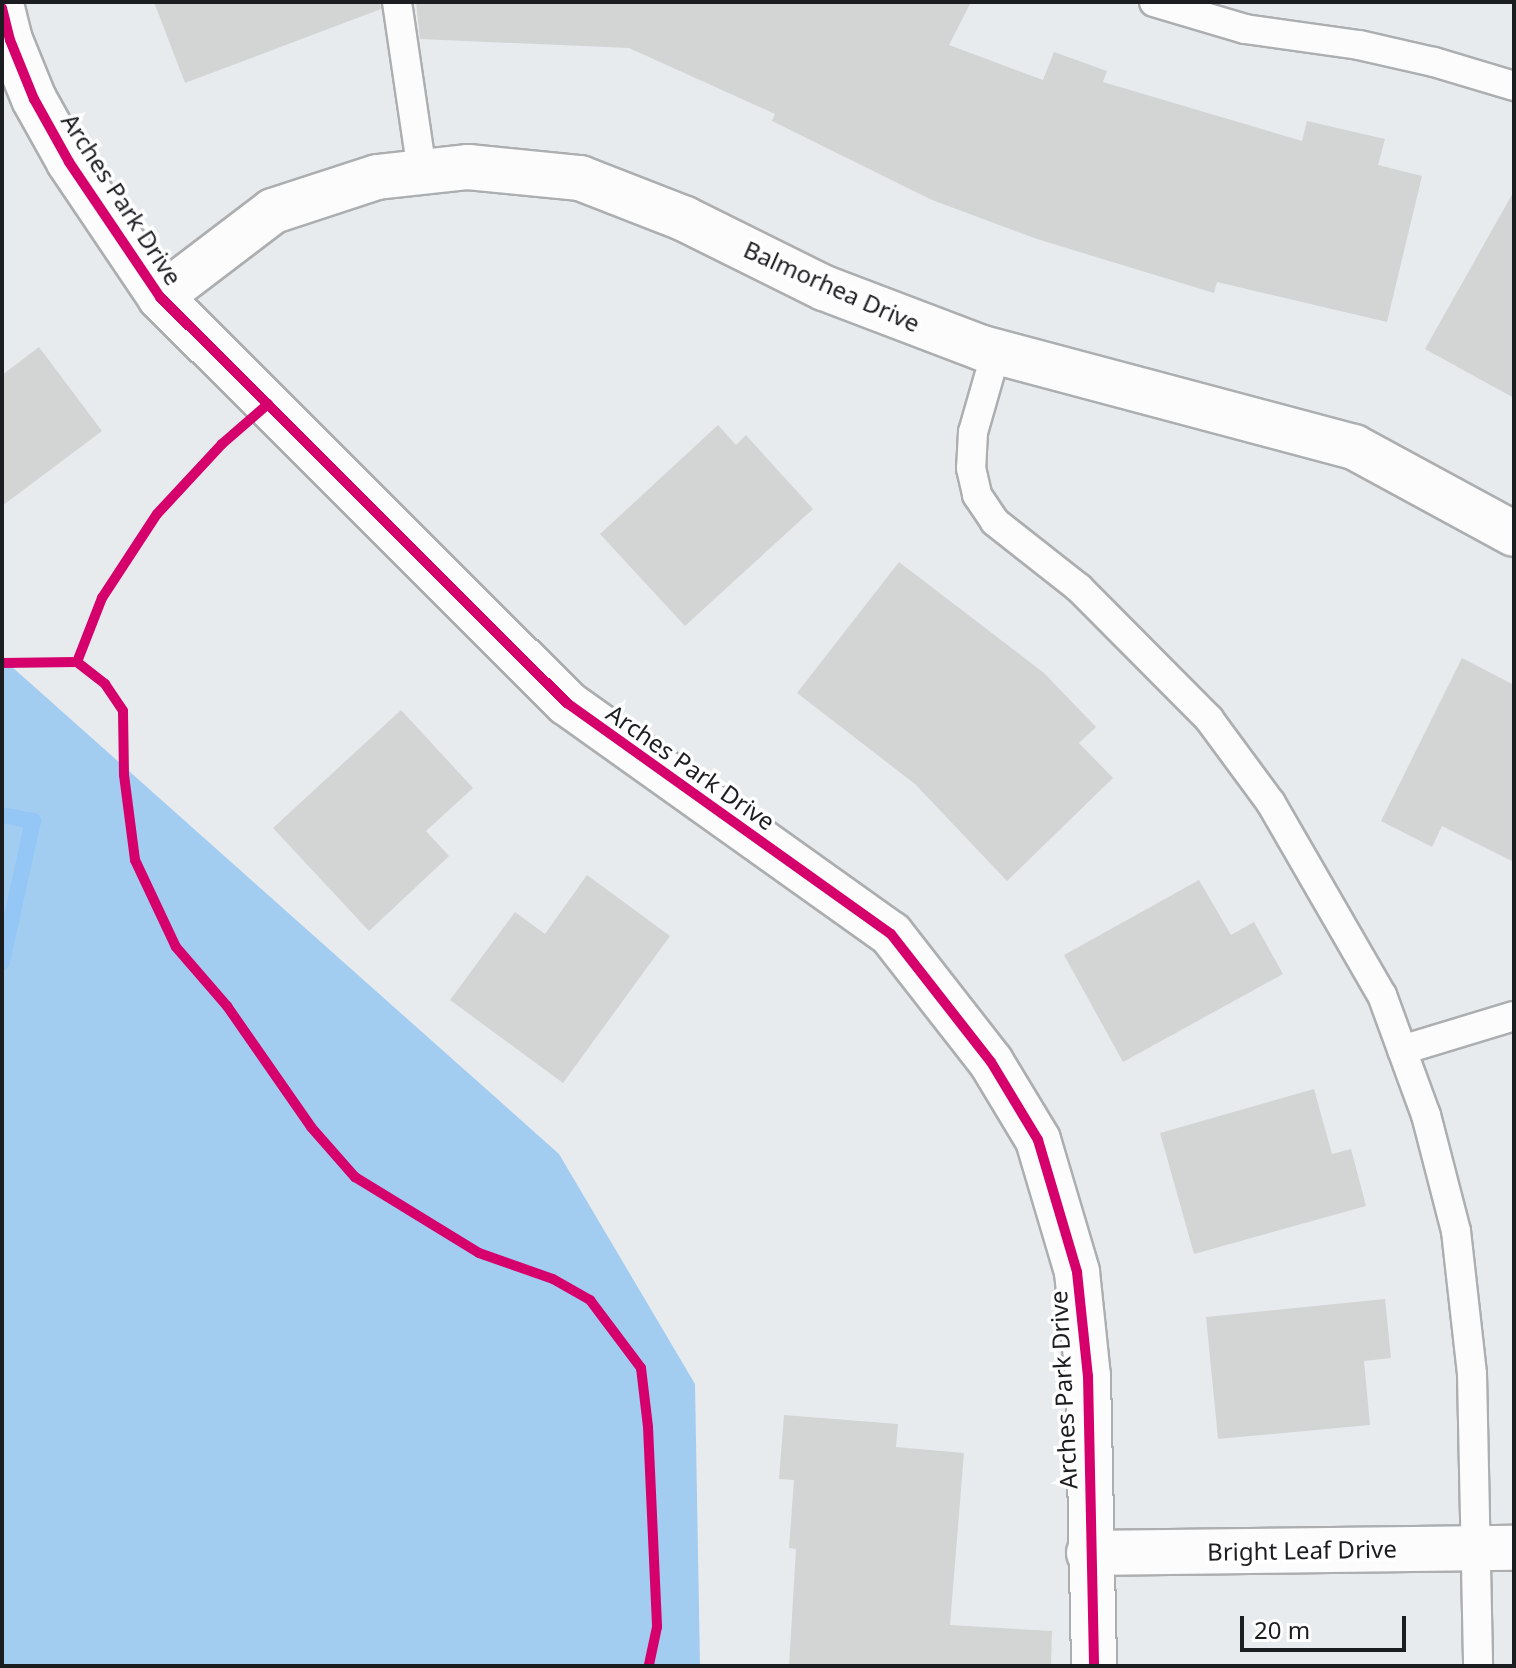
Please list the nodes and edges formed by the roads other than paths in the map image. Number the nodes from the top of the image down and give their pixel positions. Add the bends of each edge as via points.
1 (397, 2) edge
2 (1154, 2) edge
3 (2, 8) edge
4 (1514, 86) edge
5 (422, 172) junction
6 (160, 297) junction
7 (996, 352) junction
8 (1514, 534) edge
9 (1514, 1016) edge
10 (1402, 1050) junction
11 (1495, 1548) edge
12 (1089, 1553) junction
13 (1094, 1666) edge
14 (1478, 1666) edge

1 - 5 lane
2 - 4 lane via 1245,29 1359,45
3 - 6 street, Arches Park Drive via 34,99 69,162
5 - 6 street, Balmorhea Drive via 377,177 273,211
5 - 7 street, Balmorhea Drive via 468,167 580,178 685,219 824,288
6 - 12 street, Arches Park Drive via 567,703 891,934 991,1062 1038,1140 1077,1272 1088,1376
7 - 8 street, Balmorhea Drive via 1354,447
7 - 10 lane via 973,432 971,468 977,495 995,522 1079,588 1209,719 1271,803 1314,874 1382,995
9 - 10 lane
10 - 11 lane via 1426,1115 1456,1231
11 - 12 street, Bright Leaf Drive
11 - 14 lane
12 - 13 street, Arches Park Drive

